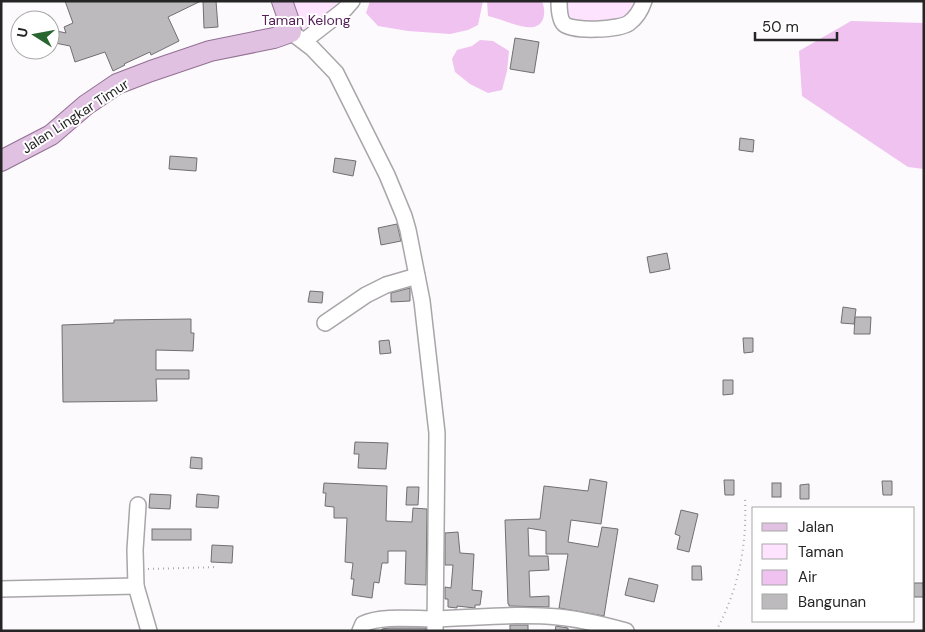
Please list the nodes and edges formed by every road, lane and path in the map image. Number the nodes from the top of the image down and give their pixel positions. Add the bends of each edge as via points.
1 (282, 1) edge
2 (352, 1) edge
3 (559, 1) edge
4 (644, 1) edge
5 (297, 37) junction
6 (1, 161) edge
7 (417, 276) junction
8 (325, 323) dead end
9 (745, 498) dead end
10 (138, 506) dead end
11 (218, 567) dead end
12 (136, 570) junction
13 (136, 586) junction
14 (1, 589) edge
15 (551, 624) edge
16 (435, 625) edge
17 (149, 631) edge
18 (360, 631) edge
19 (626, 631) edge
20 (716, 631) edge

1 - 5 main road
2 - 5 street via 344,10
3 - 4 street via 564,24 585,29 627,24
5 - 6 main road, Jalan Lingkar Timur via 274,38 210,51 117,84 51,135
5 - 7 street via 336,74 387,175 404,216
7 - 8 street via 366,295
7 - 16 street via 437,439
9 - 20 path via 744,551
10 - 12 street
11 - 12 path
12 - 13 street
13 - 14 street
13 - 17 street
15 - 16 street
15 - 19 street via 599,624
16 - 18 street via 398,619 369,621

